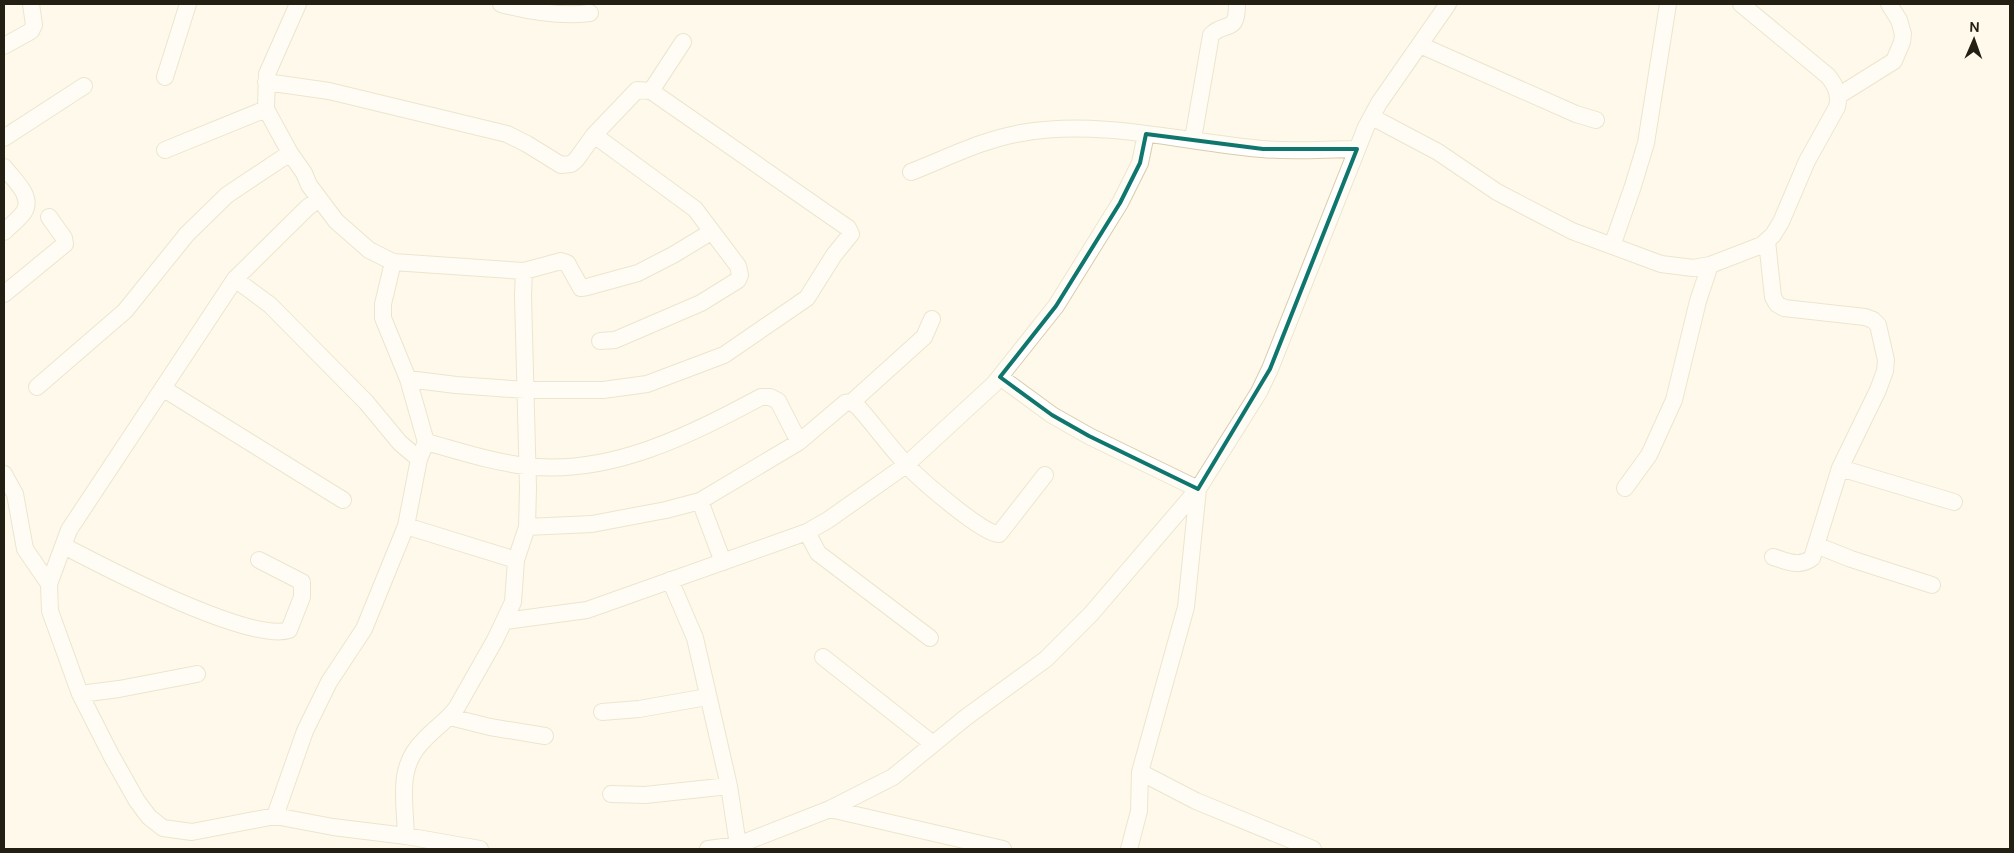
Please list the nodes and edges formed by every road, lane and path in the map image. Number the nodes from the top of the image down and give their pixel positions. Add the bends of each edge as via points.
1 (31, 4) edge
2 (188, 4) edge
3 (298, 4) edge
4 (501, 4) edge
5 (1237, 4) edge
6 (1448, 4) edge
7 (1668, 4) edge
8 (1741, 4) edge
9 (1889, 4) edge
10 (590, 13) dead end
11 (683, 42) dead end
12 (1420, 45) junction
13 (4, 46) edge
14 (165, 77) dead end
15 (266, 82) junction
16 (84, 86) dead end
17 (651, 91) junction
18 (1838, 96) junction
19 (266, 109) junction
20 (1372, 117) junction
21 (1596, 120) dead end
22 (1146, 134) junction
23 (594, 135) junction
24 (4, 138) edge
25 (1193, 139) junction
26 (1357, 149) junction
27 (165, 150) dead end
28 (290, 153) junction
29 (4, 167) edge
30 (911, 172) dead end
31 (319, 199) junction
32 (49, 217) dead end
33 (4, 232) edge
34 (711, 232) junction
35 (1767, 240) junction
36 (1612, 246) junction
37 (393, 262) junction
38 (1710, 265) junction
39 (524, 271) junction
40 (235, 279) junction
41 (4, 294) edge
42 (932, 319) dead end
43 (600, 341) dead end
44 (1000, 377) junction
45 (408, 378) junction
46 (37, 388) dead end
47 (164, 389) junction
48 (526, 390) junction
49 (852, 402) junction
50 (426, 442) junction
51 (799, 442) junction
52 (419, 459) junction
53 (906, 465) junction
54 (528, 466) junction
55 (1840, 468) junction
56 (4, 474) edge
57 (1045, 475) dead end
58 (1625, 488) dead end
59 (1198, 489) junction
60 (343, 500) dead end
61 (700, 501) junction
62 (1954, 502) dead end
63 (406, 526) junction
64 (527, 527) junction
65 (806, 532) junction
66 (1816, 545) junction
67 (64, 546) junction
68 (1773, 557) dead end
69 (259, 560) dead end
70 (516, 560) junction
71 (724, 562) junction
72 (670, 580) junction
73 (49, 584) junction
74 (1932, 585) dead end
75 (505, 621) junction
76 (930, 638) dead end
77 (823, 657) dead end
78 (198, 674) dead end
79 (80, 694) junction
80 (707, 697) junction
81 (602, 712) dead end
82 (450, 717) junction
83 (545, 736) dead end
84 (933, 744) junction
85 (1140, 772) junction
86 (729, 786) junction
87 (612, 794) dead end
88 (830, 809) junction
89 (275, 816) junction
90 (406, 836) junction
91 (1295, 845) edge
92 (737, 847) edge
93 (480, 849) edge
94 (708, 849) edge
95 (1003, 849) edge
96 (1129, 849) edge
97 (1313, 849) edge

1 - 13 street via 34,25 31,31
2 - 14 street
3 - 15 street
4 - 10 street via 558,13
5 - 25 street via 1236,20 1232,25 1211,35
6 - 12 street
7 - 36 street via 1646,143
8 - 18 street via 1828,76 1836,86
9 - 18 street via 1903,34 1894,61
11 - 17 street
12 - 20 street
12 - 21 street
15 - 19 street
15 - 23 street via 328,91 507,134 561,165 576,160
16 - 24 street
17 - 23 street via 637,90
17 - 48 street via 848,228 851,234 807,298 724,355 647,384 603,390
18 - 35 street via 1837,108 1807,162 1781,222
19 - 27 street
19 - 28 street
20 - 26 street
20 - 36 street via 1438,152 1497,192 1572,232
22 - 25 street
22 - 30 street via 1092,129 1020,133
22 - 44 street via 1140,163 1120,203 1056,306
23 - 34 street via 695,209
25 - 26 street via 1263,149
26 - 59 street via 1270,369
28 - 31 street
28 - 46 street via 221,202 187,234 125,311
29 - 33 street via 26,196 27,203 24,212
31 - 37 street via 352,236 369,250
31 - 40 street
32 - 41 street via 65,244
34 - 39 street via 638,273 587,287 581,288 567,263 561,261
34 - 43 street via 738,266 738,280 701,303 616,340
35 - 38 street via 1762,245
35 - 55 street via 1773,297 1777,304 1784,308 1865,317 1878,325 1886,360 1885,370
36 - 38 street via 1661,264 1693,268
37 - 39 street
37 - 45 street via 383,318
38 - 58 street via 1674,400 1650,455
39 - 48 street
40 - 47 street
40 - 52 street via 270,305 366,402 400,443
42 - 49 street via 924,337
44 - 53 street
44 - 59 street via 1052,415 1089,436
45 - 48 street
45 - 50 street
47 - 60 street
47 - 67 street via 69,530
48 - 54 street
49 - 51 street via 844,403
49 - 53 street
50 - 52 street
50 - 54 street via 487,459
51 - 54 street via 778,401 761,397 712,423 628,457 573,466
51 - 61 street
52 - 63 street
53 - 57 street via 945,499 995,535
53 - 65 street
54 - 64 street
55 - 62 street
55 - 66 street
56 - 73 street via 14,494 24,549
59 - 84 street via 1092,614 1046,659
59 - 85 street via 1186,608
61 - 64 street via 592,524
61 - 71 street
63 - 70 street
63 - 89 street via 364,630 329,682 305,731
64 - 70 street
65 - 71 street
65 - 76 street via 818,553
66 - 68 street via 1812,558 1806,563
66 - 74 street
67 - 69 street via 162,595 230,621 272,632 289,630 302,597 302,582
67 - 73 street
70 - 75 street via 512,602
71 - 72 street
72 - 75 street via 586,610
72 - 80 street via 695,638
73 - 79 street via 50,611
75 - 82 street
77 - 84 street
78 - 79 street
79 - 89 street via 137,801 163,828 192,832
80 - 81 street
80 - 86 street
82 - 83 street
82 - 90 street via 423,740 405,769
84 - 88 street via 893,777
85 - 91 street
85 - 96 street via 1138,811
86 - 87 street via 645,795
86 - 92 street
88 - 92 street
88 - 95 street
89 - 90 street
90 - 93 street
91 - 97 street
92 - 94 street

